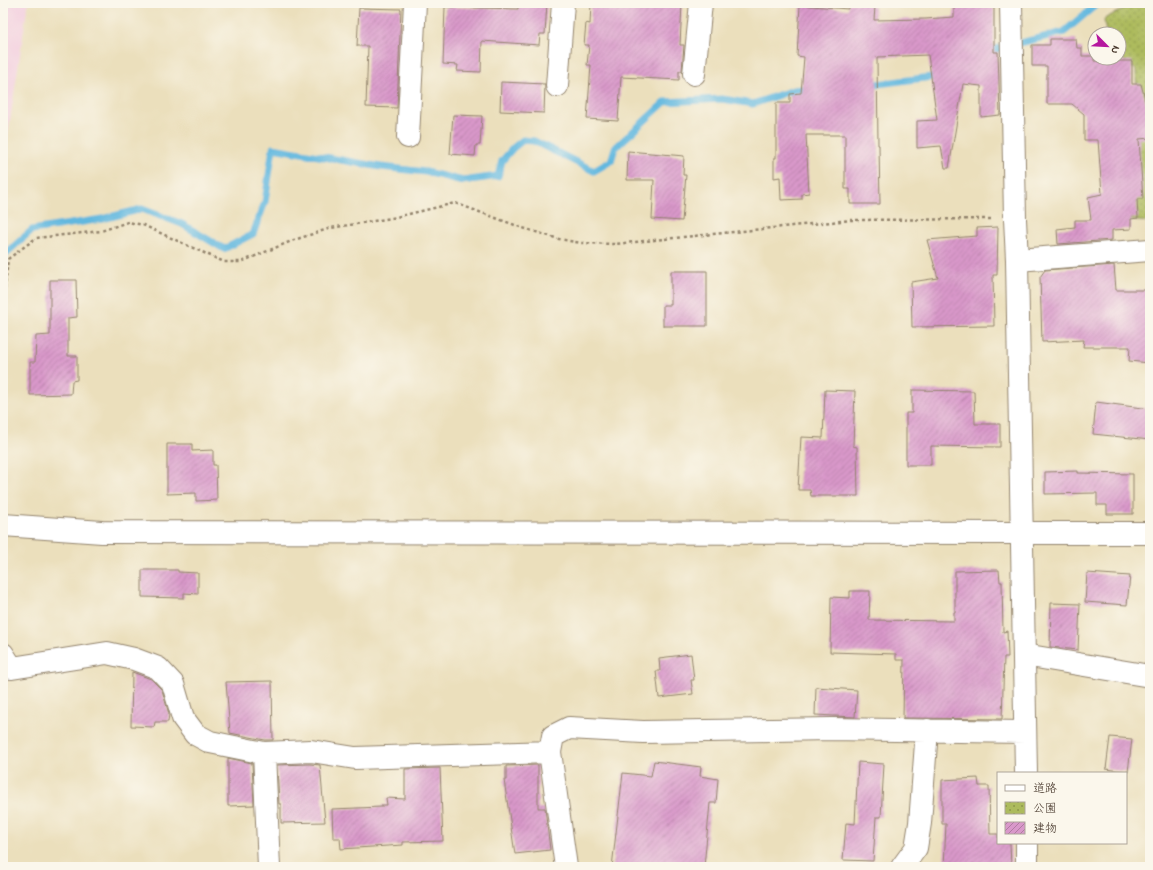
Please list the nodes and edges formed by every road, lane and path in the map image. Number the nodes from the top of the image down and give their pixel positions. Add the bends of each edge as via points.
1 (415, 3) edge
2 (563, 3) edge
3 (701, 3) edge
4 (1011, 3) edge
5 (694, 74) dead end
6 (557, 86) dead end
7 (408, 137) dead end
8 (1015, 219) junction
9 (1150, 250) edge
10 (1018, 260) junction
11 (3, 307) edge
12 (3, 525) edge
13 (1022, 532) junction
14 (1150, 533) edge
15 (3, 654) edge
16 (1024, 655) junction
17 (1150, 676) edge
18 (927, 730) junction
19 (1025, 732) junction
20 (550, 752) junction
21 (264, 753) junction
22 (1026, 772) edge
23 (1027, 844) edge
24 (269, 867) edge
25 (566, 867) edge
26 (902, 867) edge
27 (1027, 867) edge

1 - 7 street
2 - 6 street
3 - 5 street
4 - 8 street
8 - 10 street
8 - 11 path via 850,220 615,244 581,243 559,239 455,203 392,218 331,228 241,262 224,262 143,225 128,222 101,232 36,238 8,259
9 - 10 street
10 - 13 street
12 - 13 street via 102,532
13 - 14 street
13 - 16 street
15 - 21 street via 12,668 107,653 158,668 173,684 183,718 195,734 210,742
16 - 17 street
16 - 19 street
18 - 19 street
18 - 20 street via 643,732 569,728 553,736
18 - 26 street via 916,848
19 - 22 street
20 - 21 street via 355,758 311,751
20 - 25 street
21 - 24 street
23 - 27 street

